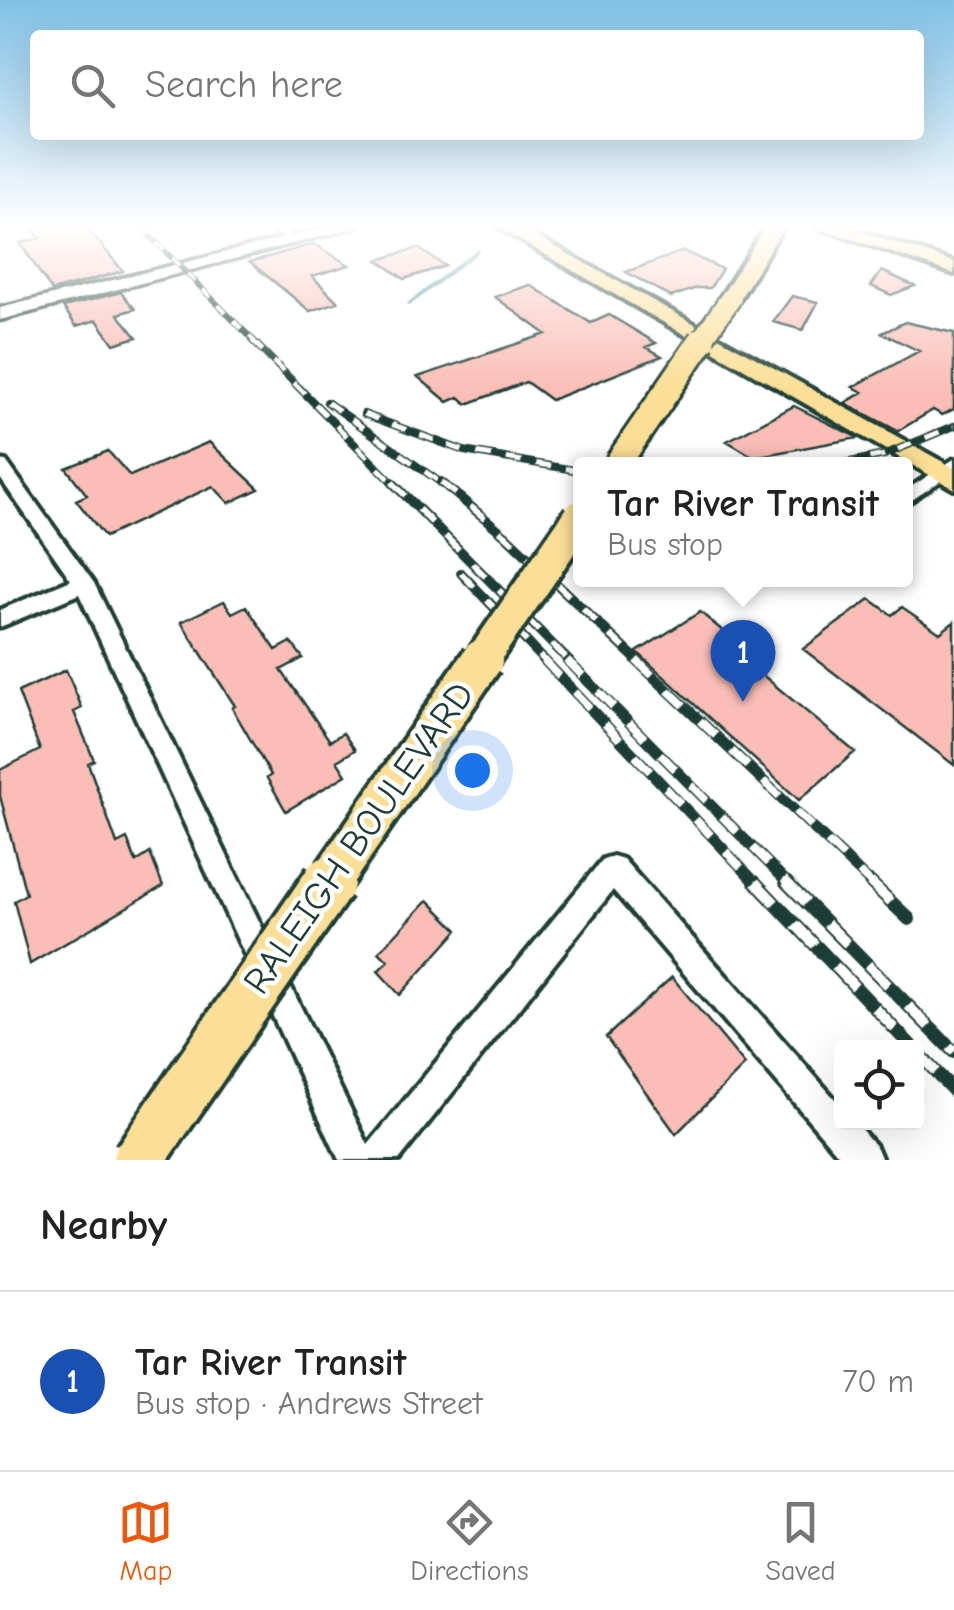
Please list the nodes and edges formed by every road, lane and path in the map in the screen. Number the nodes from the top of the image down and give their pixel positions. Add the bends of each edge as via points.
1 (133, 281) edge
2 (601, 281) edge
3 (741, 281) edge
4 (0, 314) edge
5 (621, 457) edge
6 (0, 465) edge
7 (950, 472) edge
8 (913, 494) edge
9 (573, 527) edge
10 (84, 584) junction
11 (0, 618) edge
12 (138, 1160) edge
13 (357, 1160) edge
14 (377, 1160) edge
15 (865, 1160) edge

1 - 4 street
2 - 7 main road
3 - 5 main road, bridge
6 - 10 street
7 - 8 street
9 - 12 main road, RALEIGH BOULEVARD, bridge
10 - 11 street
10 - 13 street
14 - 15 street via 613,869

